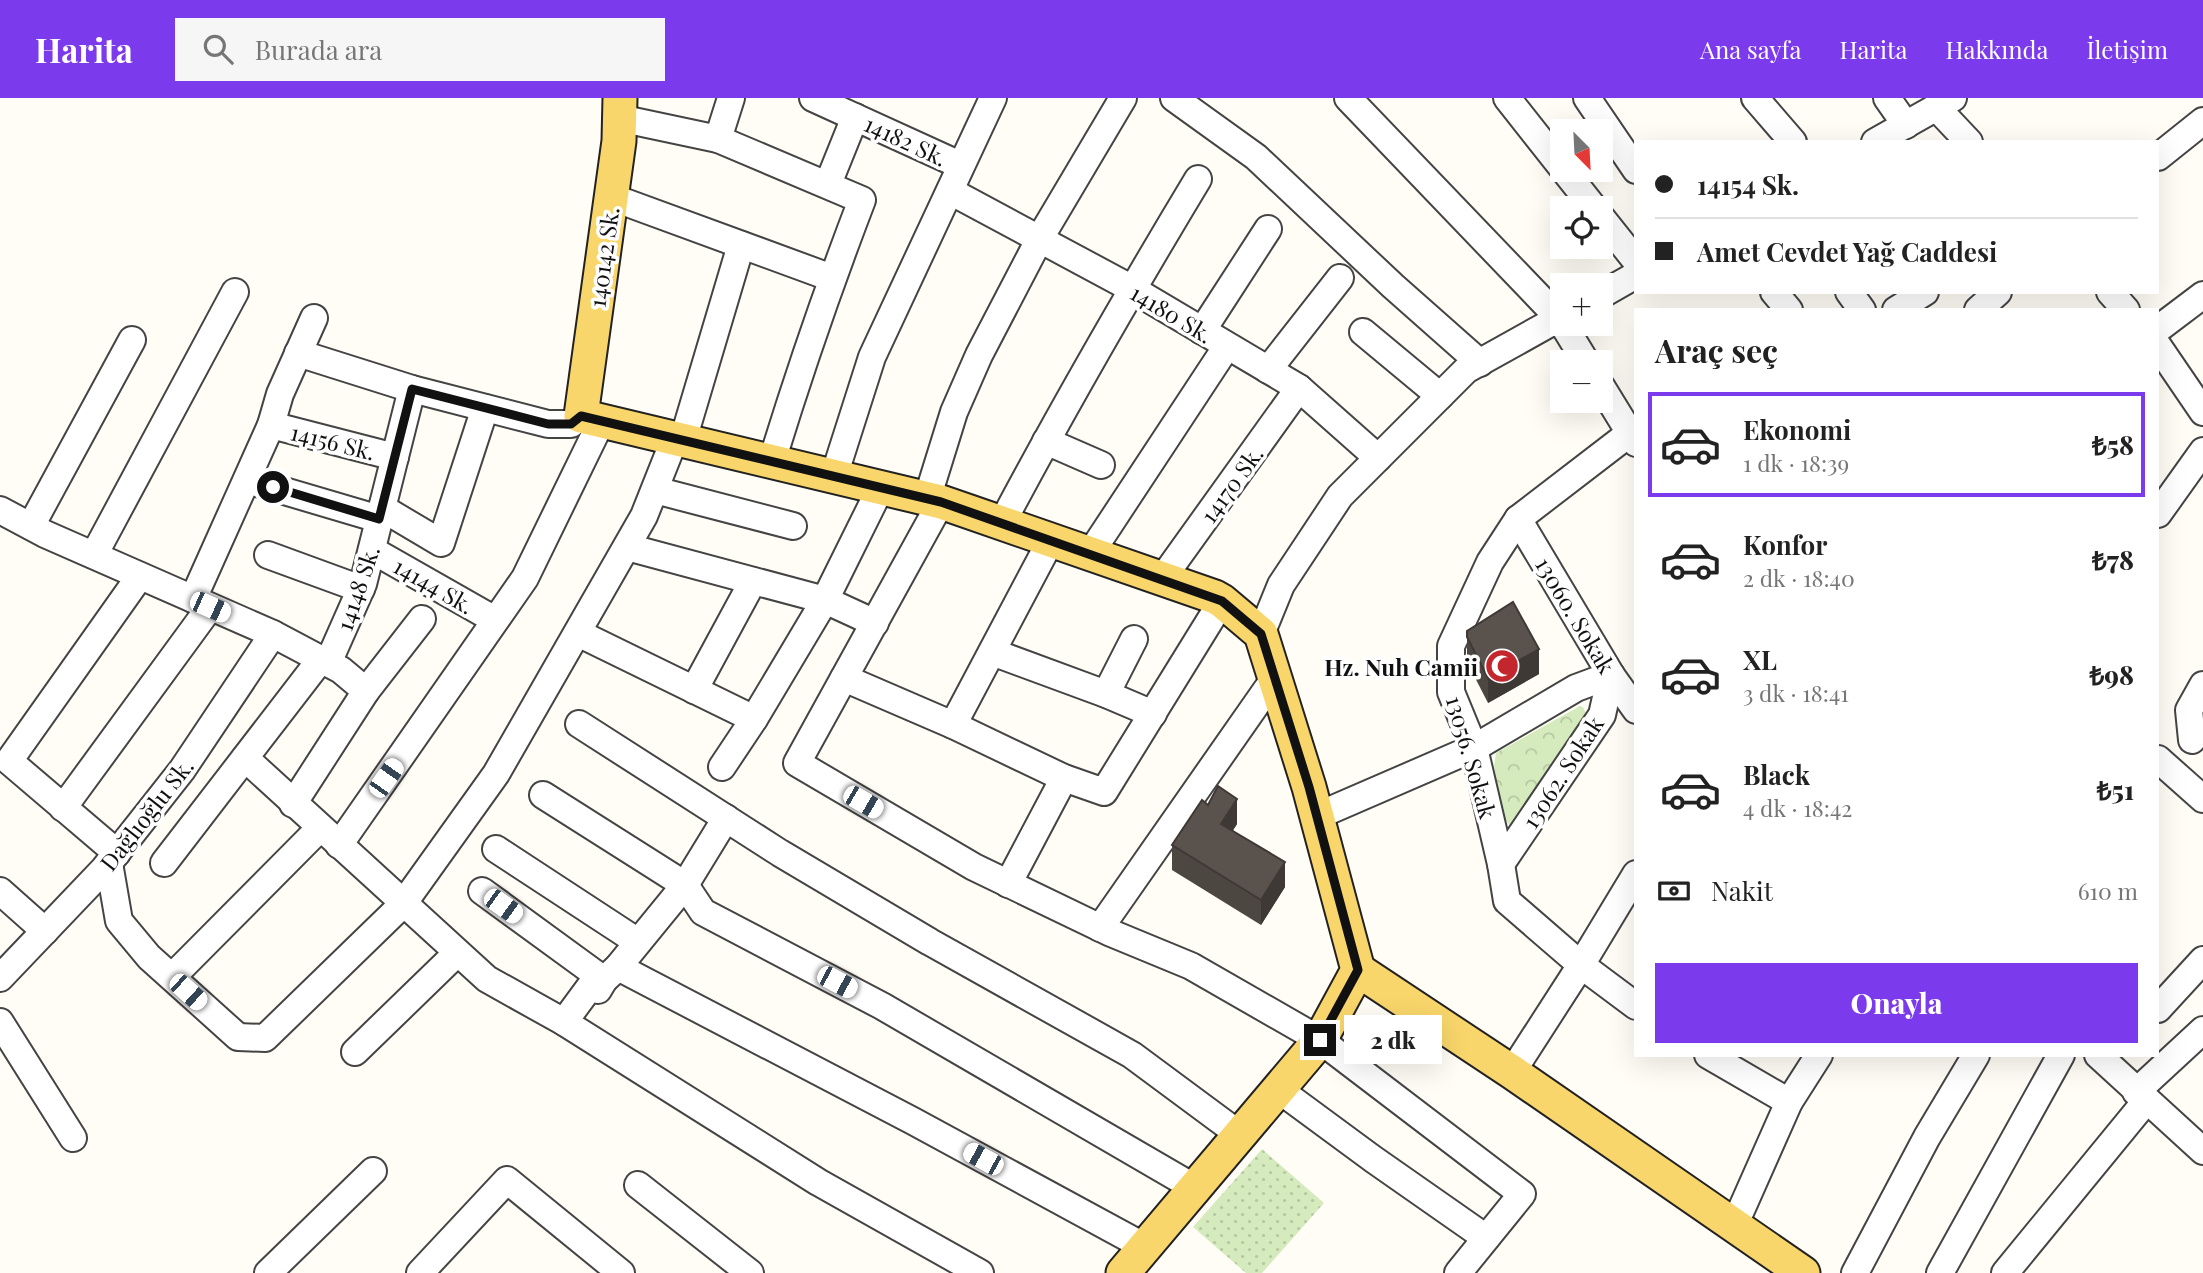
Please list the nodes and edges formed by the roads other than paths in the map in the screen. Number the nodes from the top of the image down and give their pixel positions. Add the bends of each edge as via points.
1 (731, 98) edge
2 (813, 98) edge
3 (1123, 98) edge
4 (1174, 98) edge
5 (1348, 98) edge
6 (1507, 98) edge
7 (1587, 98) edge
8 (1755, 98) edge
9 (1887, 98) edge
10 (991, 99) edge
11 (1945, 103) edge
12 (620, 108) edge
13 (855, 117) junction
14 (2203, 121) edge
15 (1906, 125) junction
16 (718, 139) junction
17 (1791, 140) edge
18 (1879, 140) edge
19 (1968, 140) edge
20 (2159, 156) edge
21 (960, 165) junction
22 (1634, 167) edge
23 (1198, 179) dead end
24 (828, 184) junction
25 (950, 191) junction
26 (1585, 196) edge
27 (611, 197) junction
28 (1268, 229) dead end
29 (1613, 232) edge
30 (1040, 238) junction
31 (741, 245) junction
32 (1634, 258) edge
33 (1634, 276) edge
34 (832, 278) junction
35 (1340, 278) dead end
36 (1613, 288) edge
37 (1132, 289) junction
38 (235, 292) dead end
39 (1776, 294) edge
40 (1922, 294) edge
41 (1996, 294) edge
42 (2112, 294) edge
43 (2203, 295) edge
44 (1550, 306) edge
45 (1787, 308) edge
46 (1899, 308) edge
47 (1980, 308) edge
48 (2124, 308) edge
49 (314, 317) dead end
50 (1550, 323) edge
51 (2159, 328) edge
52 (1202, 331) junction
53 (1363, 332) dead end
54 (132, 340) dead end
55 (1227, 346) junction
56 (2159, 347) edge
57 (298, 353) junction
58 (1480, 363) junction
59 (1268, 370) junction
60 (1298, 388) junction
61 (412, 389) junction
62 (1440, 396) junction
63 (1613, 406) edge
64 (485, 408) junction
65 (2203, 412) edge
66 (591, 418) junction
67 (271, 425) junction
68 (1633, 438) edge
69 (679, 439) junction
70 (1045, 441) junction
71 (2203, 451) edge
72 (395, 457) junction
73 (1378, 458) junction
74 (772, 461) junction
75 (1101, 465) dead end
76 (834, 476) junction
77 (247, 480) junction
78 (881, 488) junction
79 (655, 490) junction
80 (934, 500) junction
81 (0, 510) edge
82 (381, 513) junction
83 (2159, 513) edge
84 (1518, 519) junction
85 (1002, 523) junction
86 (31, 526) junction
87 (793, 526) dead end
88 (1051, 540) junction
89 (627, 547) junction
90 (372, 550) junction
91 (1090, 554) junction
92 (94, 555) junction
93 (268, 555) dead end
94 (140, 576) junction
95 (1163, 579) junction
96 (753, 581) junction
97 (361, 589) junction
98 (825, 600) junction
99 (1222, 601) junction
100 (202, 603) junction
101 (422, 619) dead end
102 (495, 620) junction
103 (874, 623) junction
104 (578, 633) junction
105 (273, 634) junction
106 (1261, 634) junction
107 (1134, 639) dead end
108 (992, 652) junction
109 (325, 661) junction
110 (1611, 675) junction
111 (844, 678) junction
112 (1274, 679) junction
113 (2203, 685) edge
114 (694, 690) junction
115 (366, 691) junction
116 (1106, 694) junction
117 (1634, 707) edge
118 (1153, 714) junction
119 (754, 719) junction
120 (579, 724) dead end
121 (953, 725) junction
122 (2197, 737) edge
123 (1474, 748) junction
124 (245, 758) junction
125 (2159, 759) edge
126 (2159, 761) edge
127 (722, 767) dead end
128 (1064, 778) junction
129 (543, 795) dead end
130 (2203, 799) edge
131 (293, 804) junction
132 (63, 807) junction
133 (1317, 816) junction
134 (726, 818) junction
135 (329, 837) junction
136 (496, 849) dead end
137 (113, 858) junction
138 (164, 863) dead end
139 (1501, 864) junction
140 (1634, 876) edge
141 (1008, 884) junction
142 (685, 885) junction
143 (0, 891) edge
144 (482, 891) dead end
145 (403, 904) junction
146 (1100, 928) junction
147 (45, 931) junction
148 (638, 942) junction
149 (457, 953) junction
150 (2203, 960) edge
151 (1581, 965) junction
152 (1358, 970) junction
153 (611, 973) junction
154 (1, 974) edge
155 (172, 977) junction
156 (1634, 1005) edge
157 (2159, 1008) edge
158 (0, 1022) edge
159 (564, 1022) junction
160 (2203, 1030) edge
161 (1320, 1040) junction
162 (355, 1052) dead end
163 (1712, 1057) edge
164 (1818, 1057) edge
165 (1975, 1057) edge
166 (2060, 1057) edge
167 (2106, 1058) edge
168 (1512, 1072) junction
169 (1278, 1089) junction
170 (2141, 1096) junction
171 (1789, 1102) junction
172 (1240, 1135) junction
173 (73, 1138) dead end
174 (2203, 1151) edge
175 (373, 1171) dead end
176 (638, 1185) dead end
177 (1195, 1188) junction
178 (1734, 1226) junction
179 (1486, 1238) junction
180 (1139, 1263) edge
181 (949, 1266) edge
182 (268, 1273) edge
183 (420, 1273) edge
184 (621, 1273) edge
185 (750, 1273) edge
186 (980, 1273) edge
187 (1458, 1273) edge
188 (1803, 1273) edge
189 (1856, 1273) edge
190 (1940, 1273) edge
191 (2005, 1273) edge

1 - 16 street
2 - 13 street, 14182 Sk.
3 - 30 street
4 - 58 street via 1256,157
5 - 44 street
6 - 26 street
7 - 22 street
8 - 17 street
9 - 15 street
10 - 21 street
11 - 15 street
11 - 19 street
12 - 16 street
12 - 27 main road, 140142 Sk.
13 - 21 street, 14182 Sk.
13 - 24 street
14 - 20 street
15 - 18 street
16 - 24 street
21 - 25 street
23 - 37 street
24 - 34 street via 862,200
25 - 30 street, 14180 Sk.
25 - 76 street via 872,357
27 - 31 street
27 - 66 main road, 140142 Sk.
28 - 52 street
29 - 32 street
30 - 37 street, 14180 Sk.
30 - 80 street via 954,412
31 - 34 street
31 - 69 street
33 - 36 street
34 - 74 street
35 - 59 street
37 - 52 street, 14180 Sk.
37 - 70 street
38 - 92 street
39 - 45 street
40 - 46 street
41 - 47 street
42 - 48 street
43 - 51 street
49 - 57 street
50 - 58 street
52 - 55 street, 14180 Sk.
53 - 62 street
54 - 86 street
55 - 59 street, 14180 Sk.
55 - 91 street
56 - 65 street
57 - 61 street
57 - 67 street
58 - 62 street via 1466,370
59 - 60 street, 14180 Sk.
60 - 73 street, 14180 Sk.
60 - 95 street, 14170 Sk.
61 - 64 street
61 - 72 street, 14148 Sk.
62 - 73 street
63 - 68 street
64 - 66 street via 548,424
64 - 82 street via 441,543
66 - 69 main road
66 - 102 street via 525,578
67 - 72 street, 14156 Sk.
67 - 77 street
68 - 84 street, 13056. Sokak
69 - 74 main road
69 - 79 street
70 - 75 street
70 - 85 street
71 - 83 street
72 - 82 street, 14148 Sk.
73 - 106 street via 1340,496 1281,585
74 - 76 main road
76 - 78 main road
77 - 82 street
77 - 100 street
78 - 80 main road
78 - 98 street
79 - 87 street
79 - 89 street
80 - 85 main road
80 - 103 street
81 - 86 street
82 - 90 street, 14148 Sk.
84 - 110 street, 13060. Sokak
84 - 123 street, 13056. Sokak via 1490,562 1451,646 1451,692
85 - 88 main road
86 - 92 street
88 - 91 main road
88 - 108 street
89 - 96 street
89 - 104 street
90 - 97 street, 14148 Sk.
90 - 102 street, 14144 Sk.
91 - 95 main road
92 - 94 street
93 - 97 street
94 - 100 street
94 - 132 street via 9,761
95 - 99 main road
96 - 98 street
96 - 114 street
97 - 109 street, 14148 Sk.
98 - 103 street
98 - 119 street
99 - 106 main road
99 - 118 street
100 - 105 street
100 - 132 street
101 - 115 street
102 - 135 street
103 - 111 street
104 - 114 street
104 - 145 street via 496,774
105 - 109 street
105 - 137 street, Dağlıoğlu Sk. via 182,770
106 - 112 main road
107 - 116 street
108 - 116 street
108 - 121 street
109 - 115 street
109 - 124 street, 14148 Sk.
110 - 117 street, 13060. Sokak
110 - 123 street via 1576,688
110 - 139 street, 13062. Sokak via 1602,715
111 - 121 street
111 - 141 street via 797,763
112 - 133 main road
112 - 146 street
113 - 122 street via 2189,710
114 - 119 street
115 - 131 street
116 - 118 street
118 - 128 street via 1104,792
119 - 127 street
120 - 134 street
121 - 128 street
122 - 125 street
123 - 133 street
123 - 139 street, 13056. Sokak
124 - 131 street
124 - 138 street, 14148 Sk.
126 - 130 street
128 - 141 street
129 - 142 street
131 - 135 street
132 - 137 street
133 - 152 main road
134 - 142 street
134 - 172 street via 930,942 1132,1055
135 - 145 street
135 - 155 street
136 - 148 street
137 - 147 street, Dağlıoğlu Sk.
137 - 155 street via 119,920
139 - 151 street, 13056. Sokak via 1507,901
140 - 151 street
141 - 146 street
142 - 148 street
142 - 177 street via 703,912 882,1006
143 - 147 street
144 - 153 street
145 - 149 street
145 - 155 street via 265,1038 238,1037
146 - 161 street via 1191,966
147 - 154 street, Dağlıoğlu Sk.
148 - 153 street
149 - 159 street via 487,979
149 - 162 street
150 - 157 street
151 - 156 street, 13056. Sokak
151 - 168 street
152 - 161 main road
152 - 168 main road
153 - 159 street via 598,990 592,984
153 - 180 street via 901,1115
158 - 173 street
159 - 181 street
160 - 170 street
161 - 169 main road
161 - 179 street via 1522,1194
163 - 171 street
164 - 171 street
165 - 189 street
166 - 190 street
167 - 170 street
168 - 178 main road
169 - 172 main road
169 - 179 street
170 - 174 street
170 - 191 street
171 - 178 street
172 - 177 main road
175 - 182 street
176 - 185 street
177 - 180 main road
178 - 188 main road
179 - 187 street
181 - 186 street
183 - 184 street via 507,1180

